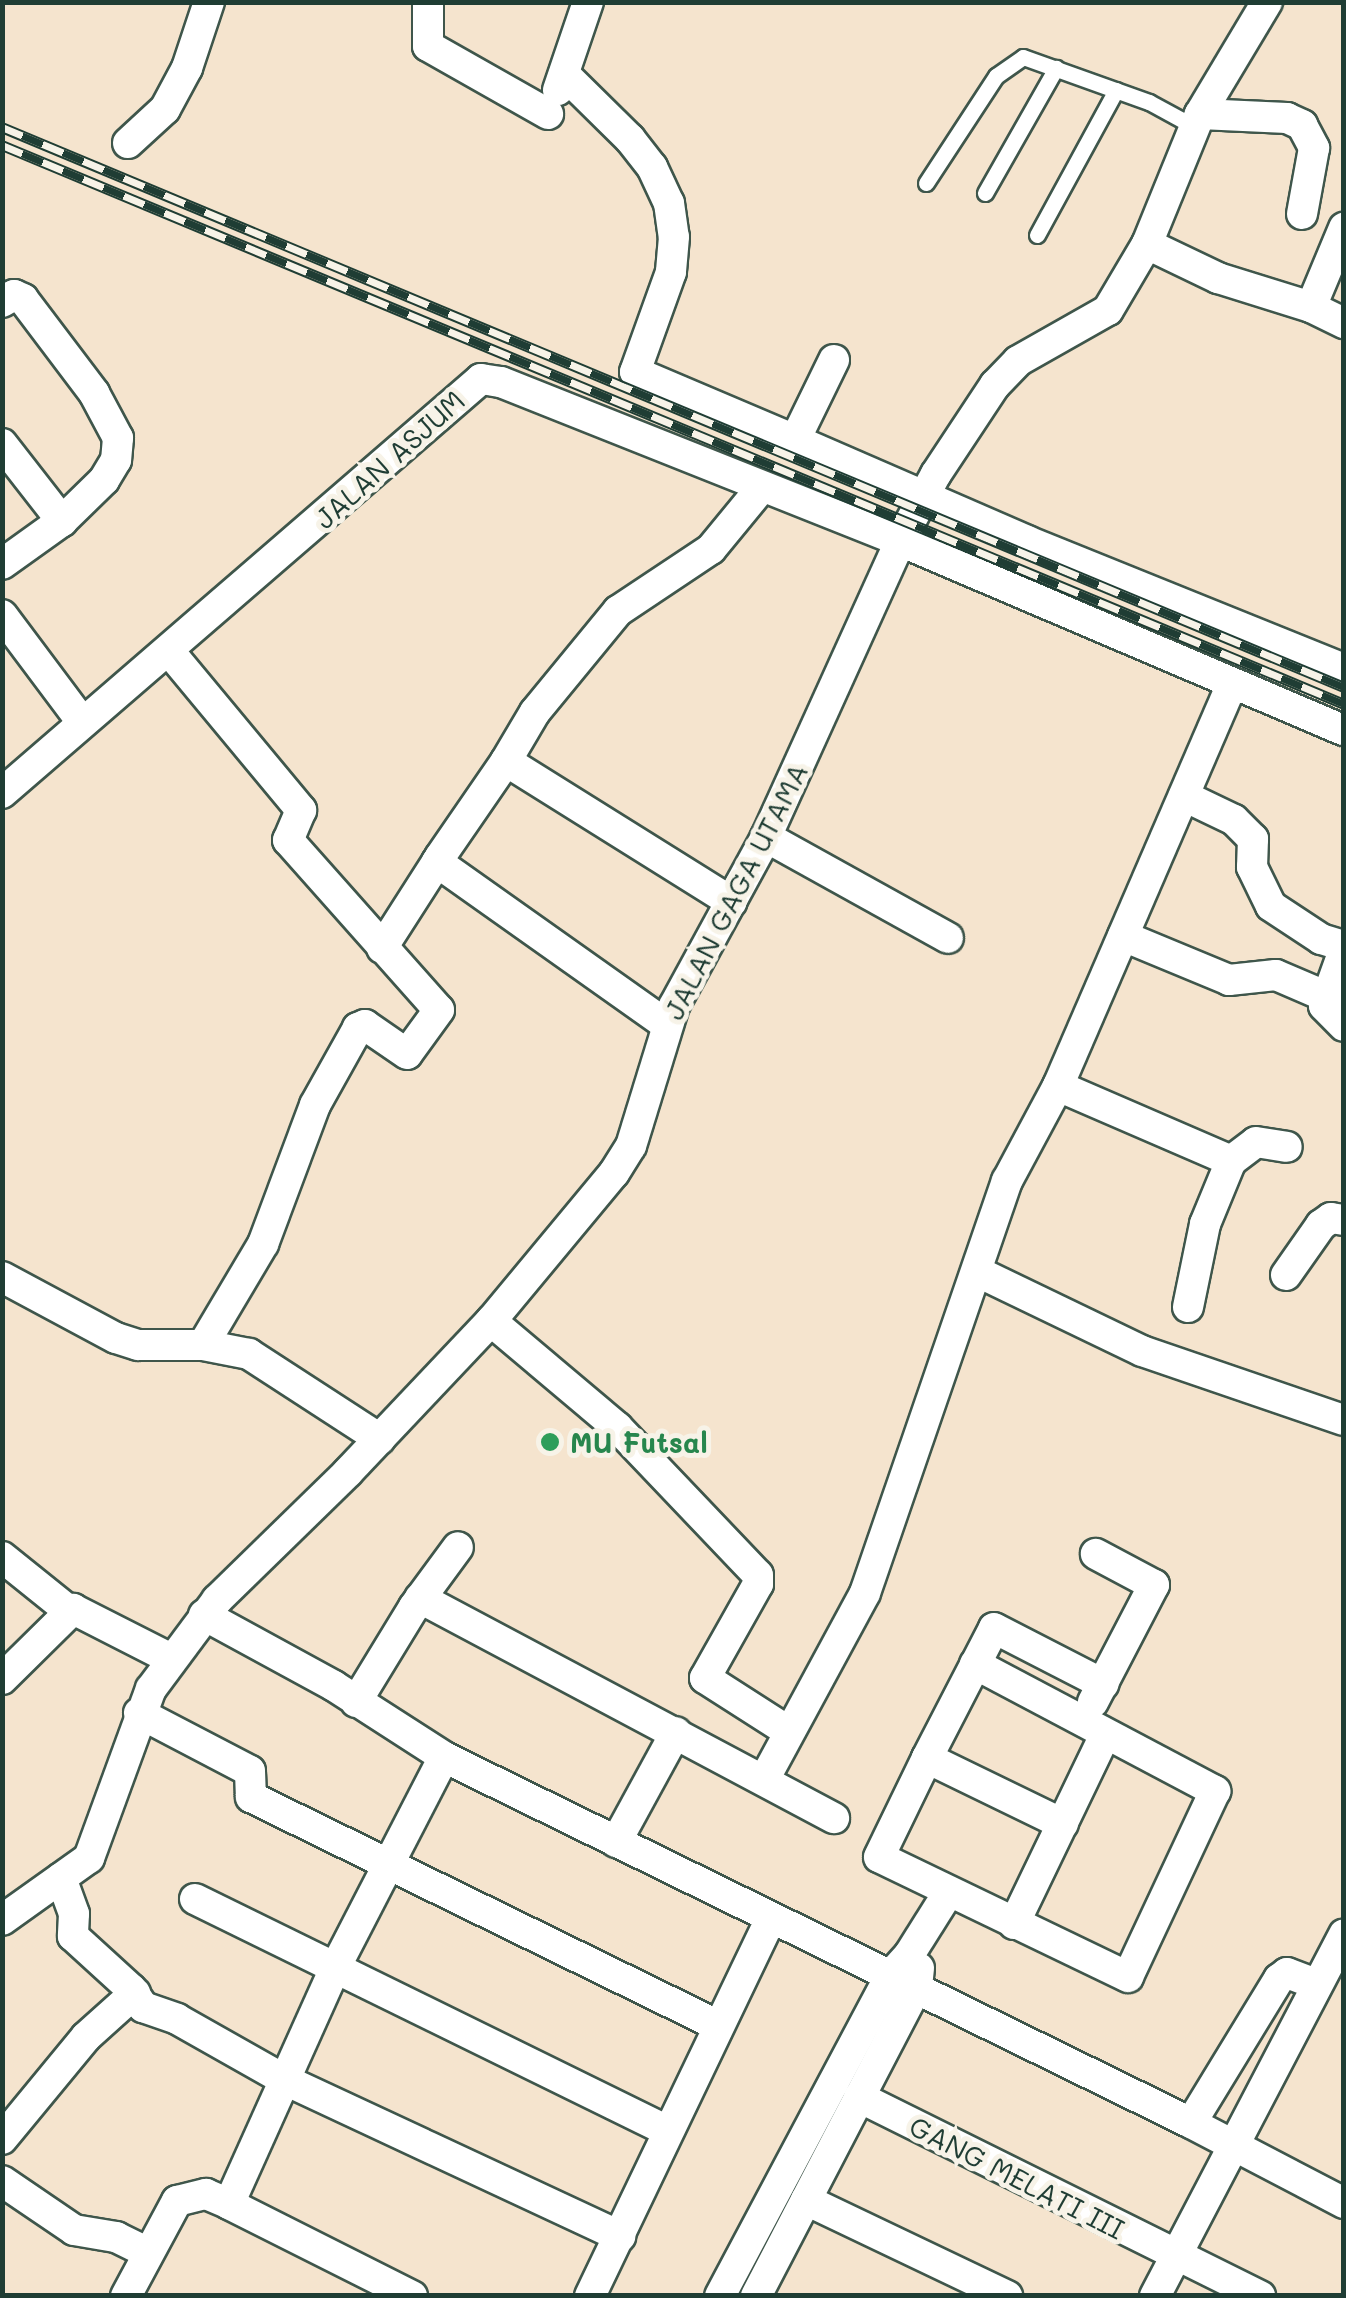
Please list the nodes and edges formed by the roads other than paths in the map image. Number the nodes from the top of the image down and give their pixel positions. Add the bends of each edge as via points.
1 (209, 2) edge
2 (428, 2) edge
3 (588, 2) edge
4 (1267, 2) edge
5 (1056, 68) junction
6 (564, 74) junction
7 (1116, 90) junction
8 (1198, 120) junction
9 (128, 143) dead end
10 (926, 182) dead end
11 (984, 193) dead end
12 (1302, 214) dead end
13 (1344, 228) edge
14 (1037, 234) dead end
15 (1147, 244) junction
16 (2, 302) edge
17 (1311, 307) junction
18 (1344, 322) edge
19 (834, 360) dead end
20 (795, 440) junction
21 (2, 444) edge
22 (762, 487) junction
23 (922, 496) junction
24 (62, 521) junction
25 (900, 540) junction
26 (2, 564) edge
27 (2, 615) edge
28 (169, 651) junction
29 (1344, 669) edge
30 (1232, 683) junction
31 (82, 722) junction
32 (1344, 730) edge
33 (506, 761) junction
34 (2, 793) edge
35 (1184, 796) junction
36 (766, 837) junction
37 (437, 862) junction
38 (732, 902) junction
39 (1123, 936) junction
40 (948, 938) dead end
41 (382, 948) junction
42 (1344, 948) edge
43 (1325, 996) junction
44 (667, 1025) junction
45 (1344, 1026) edge
46 (1058, 1086) junction
47 (1287, 1147) dead end
48 (1231, 1160) junction
49 (1344, 1220) edge
50 (978, 1272) junction
51 (1286, 1275) dead end
52 (2, 1276) edge
53 (1188, 1306) dead end
54 (490, 1322) junction
55 (203, 1345) junction
56 (1344, 1420) edge
57 (380, 1439) junction
58 (458, 1547) dead end
59 (1096, 1554) dead end
60 (2, 1557) edge
61 (420, 1598) junction
62 (68, 1610) junction
63 (204, 1616) junction
64 (171, 1659) junction
65 (974, 1664) junction
66 (2, 1680) edge
67 (1103, 1684) junction
68 (356, 1702) junction
69 (139, 1713) junction
70 (1094, 1729) junction
71 (788, 1731) junction
72 (676, 1732) junction
73 (444, 1757) junction
74 (926, 1758) junction
75 (766, 1778) junction
76 (834, 1818) dead end
77 (1063, 1824) junction
78 (616, 1842) junction
79 (387, 1861) junction
80 (61, 1878) junction
81 (948, 1893) junction
82 (195, 1899) dead end
83 (771, 1918) junction
84 (2, 1920) edge
85 (1014, 1924) junction
86 (1344, 1934) edge
87 (334, 1968) junction
88 (903, 1981) junction
89 (1316, 1984) junction
90 (135, 1994) junction
91 (719, 2026) junction
92 (285, 2080) junction
93 (860, 2097) junction
94 (1191, 2123) junction
95 (668, 2132) junction
96 (2, 2139) edge
97 (1232, 2145) junction
98 (2, 2181) edge
99 (806, 2200) junction
100 (1344, 2203) edge
101 (228, 2204) junction
102 (620, 2236) junction
103 (147, 2252) junction
104 (741, 2256) junction
105 (1175, 2256) junction
106 (762, 2283) edge
107 (126, 2296) edge
108 (412, 2296) edge
109 (590, 2296) edge
110 (720, 2296) edge
111 (1007, 2296) edge
112 (1155, 2296) edge
113 (1260, 2296) edge

1 - 9 street via 166,110
2 - 6 street via 428,46 546,119
3 - 6 street
4 - 8 street, JALAN GAGA UTAMA
5 - 7 lane
5 - 10 lane via 1024,56 996,76
5 - 11 lane
6 - 20 street via 652,167 669,203 671,272 636,372
7 - 8 lane
7 - 14 lane
8 - 12 street via 1288,118 1302,124 1314,148
8 - 15 street, JALAN GAGA UTAMA
13 - 17 street
15 - 17 street via 1218,278
15 - 23 street, JALAN GAGA UTAMA via 1108,310 1018,362 995,385
16 - 24 street via 17,294 23,299 94,393 118,438 112,470
17 - 18 street
19 - 20 street
20 - 23 street
21 - 24 street
22 - 25 street, JALAN ASJUM
22 - 28 street, JALAN ASJUM via 481,379
22 - 33 street via 711,549 618,612 535,712
23 - 25 street, JALAN GAGA UTAMA
23 - 29 street
24 - 26 street
25 - 30 street
25 - 36 street, JALAN GAGA UTAMA
27 - 31 street
28 - 31 street, JALAN ASJUM
28 - 41 street via 301,810 288,840
30 - 32 street
30 - 35 street
31 - 34 street, JALAN ASJUM
33 - 37 street
33 - 38 street
35 - 39 street
35 - 42 street via 1234,820 1253,839 1252,868 1271,906
36 - 38 street, JALAN GAGA UTAMA
36 - 40 street
37 - 41 street
37 - 44 street
38 - 44 street, JALAN GAGA UTAMA
39 - 43 street via 1229,980 1276,975
39 - 46 street
41 - 55 street via 439,1012 407,1054 365,1025 358,1028 314,1105 262,1244
42 - 43 street
43 - 45 street via 1326,1010
44 - 54 street, JALAN GAGA UTAMA via 631,1146
46 - 48 street
46 - 50 street via 1007,1181
47 - 48 street via 1256,1142
48 - 53 street via 1205,1224
49 - 51 street via 1321,1225
50 - 56 street via 1142,1351
50 - 71 street via 864,1594
52 - 55 street via 116,1338 156,1347
54 - 57 street, JALAN GAGA UTAMA
54 - 71 street via 628,1438 758,1575 705,1678
55 - 57 street via 249,1354
57 - 63 street, JALAN GAGA UTAMA
58 - 61 street
59 - 67 street via 1154,1584
60 - 62 street
61 - 68 street
61 - 72 street
62 - 64 street via 82,1610
62 - 66 street
63 - 64 street, JALAN GAGA UTAMA
63 - 68 street
64 - 69 street, JALAN GAGA UTAMA
65 - 67 street via 994,1628
65 - 70 street
65 - 74 street
67 - 70 street
68 - 73 street
69 - 79 street via 250,1771 251,1796
69 - 80 street, JALAN GAGA UTAMA via 94,1847
70 - 77 street
70 - 85 street via 1216,1791 1128,1977
71 - 75 street
72 - 75 street
72 - 78 street
73 - 78 street
73 - 79 street
74 - 77 street
74 - 81 street via 879,1857
75 - 76 street
77 - 85 street
78 - 83 street
79 - 87 street
79 - 91 street
80 - 84 street, JALAN GAGA UTAMA
80 - 90 street via 74,1914 73,1936
81 - 85 street
81 - 88 street via 940,1922
82 - 87 street
83 - 88 street
83 - 91 street
86 - 89 street
87 - 92 street
87 - 95 street
88 - 93 street
88 - 94 street
88 - 104 street
89 - 94 street via 1288,1973 1279,1979
89 - 97 street
90 - 92 street via 146,2009 177,2019
90 - 96 street via 86,2037
91 - 95 street
92 - 101 street
92 - 102 street
93 - 99 street
93 - 105 street, GANG MELATI III
94 - 97 street
95 - 102 street
97 - 100 street
97 - 105 street
98 - 103 street via 74,2230 116,2237
99 - 106 street
99 - 111 street
101 - 103 street via 206,2194 177,2200
101 - 108 street
102 - 109 street
103 - 107 street
104 - 106 street
104 - 110 street
105 - 112 street
105 - 113 street, GANG MELATI III

